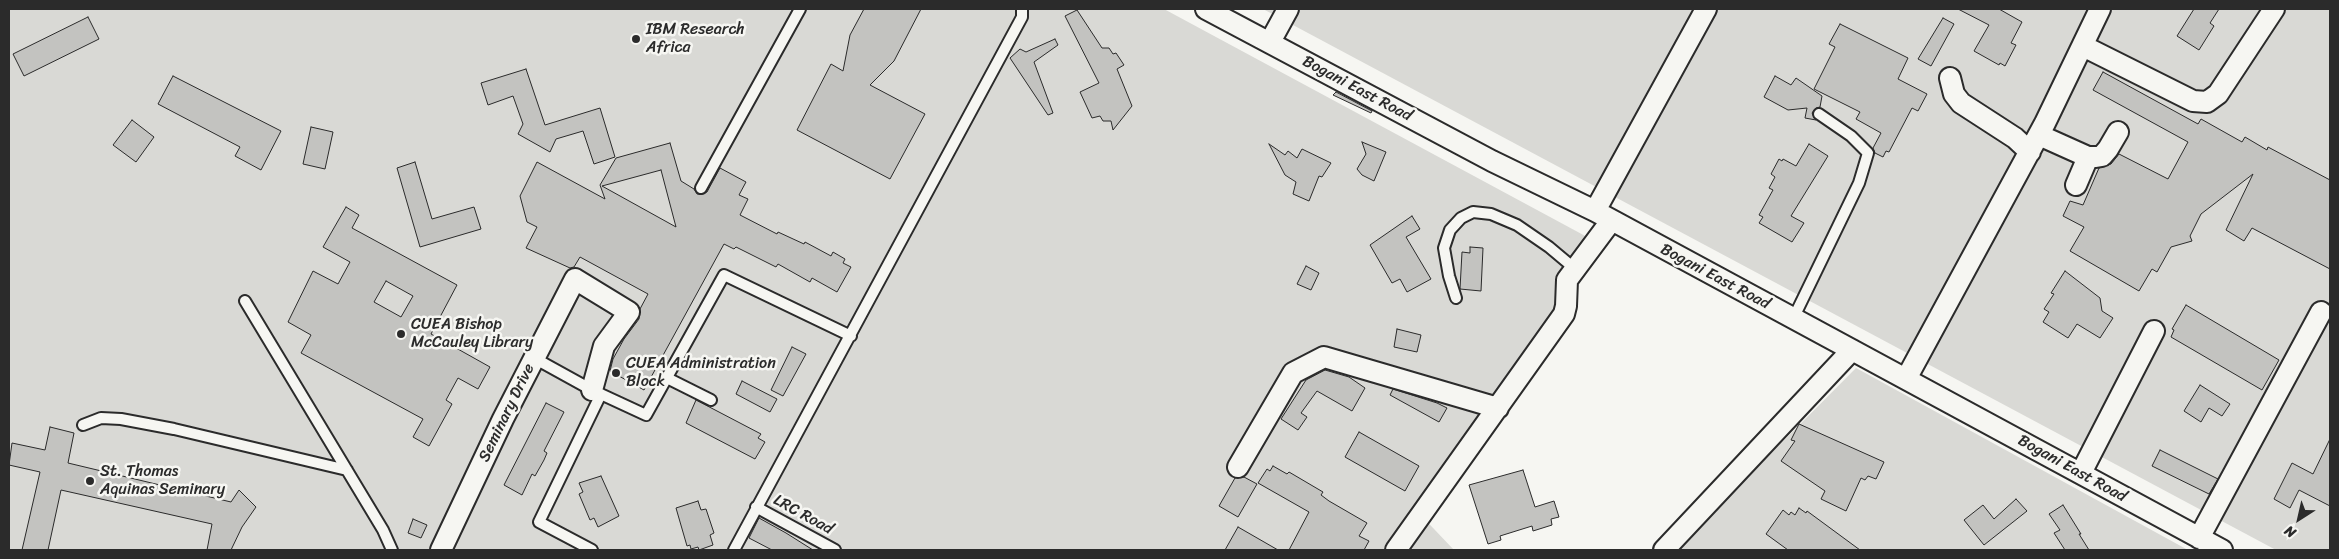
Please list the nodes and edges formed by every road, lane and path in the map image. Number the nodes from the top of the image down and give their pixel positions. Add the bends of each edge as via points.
1 (800, 9) edge
2 (1022, 9) edge
3 (1206, 9) edge
4 (1288, 9) edge
5 (1706, 9) edge
6 (2100, 9) edge
7 (2274, 9) edge
8 (1270, 42) junction
9 (2083, 46) junction
10 (1950, 78) dead end
11 (1819, 114) dead end
12 (2118, 132) dead end
13 (2034, 143) junction
14 (2088, 157) junction
15 (2076, 185) dead end
16 (700, 188) dead end
17 (1603, 216) junction
18 (1574, 268) junction
19 (1456, 298) dead end
20 (245, 301) dead end
21 (2321, 312) dead end
22 (1793, 319) junction
23 (2154, 331) dead end
24 (851, 336) junction
25 (1852, 350) junction
26 (534, 358) junction
27 (667, 378) junction
28 (1906, 379) junction
29 (596, 392) junction
30 (711, 400) dead end
31 (1498, 408) junction
32 (83, 425) dead end
33 (1238, 467) dead end
34 (347, 470) junction
35 (2081, 474) junction
36 (756, 507) junction
37 (2199, 538) junction
38 (392, 550) edge
39 (441, 550) edge
40 (592, 550) edge
41 (734, 550) edge
42 (835, 550) edge
43 (1396, 550) edge
44 (1664, 550) edge
45 (2222, 550) edge

1 - 16 lane
2 - 24 lane via 1022,18
3 - 8 street, Bogani East Road
4 - 8 street
5 - 17 street
6 - 9 street
7 - 9 street via 2218,94 2207,102 2193,101
8 - 17 street, Bogani East Road via 1492,161
9 - 13 street
10 - 13 street via 1954,94 1961,103 2015,138
11 - 22 lane via 1851,136 1868,153 1859,183
12 - 14 street via 2102,156
13 - 14 street
13 - 28 street
14 - 15 street
17 - 18 street
17 - 22 street, Bogani East Road
18 - 19 lane via 1517,225 1491,214 1474,212 1461,218 1450,230 1444,248
18 - 31 street via 1566,284 1564,314
20 - 34 lane
21 - 37 street
22 - 25 street, Bogani East Road
23 - 35 street
24 - 27 lane via 724,275
24 - 36 lane
25 - 28 street, Bogani East Road
25 - 44 street
26 - 29 lane
26 - 29 street, Seminary Drive via 575,279 629,312 604,346
26 - 39 street, Seminary Drive
27 - 29 lane via 646,415
27 - 30 lane
28 - 35 street, Bogani East Road
29 - 40 lane via 538,522
31 - 33 street via 1324,357 1293,373
31 - 43 street
32 - 34 lane via 101,418 120,419
34 - 38 lane
35 - 37 street, Bogani East Road
36 - 41 lane
36 - 42 lane, LRC Road
37 - 45 street, Bogani East Road

